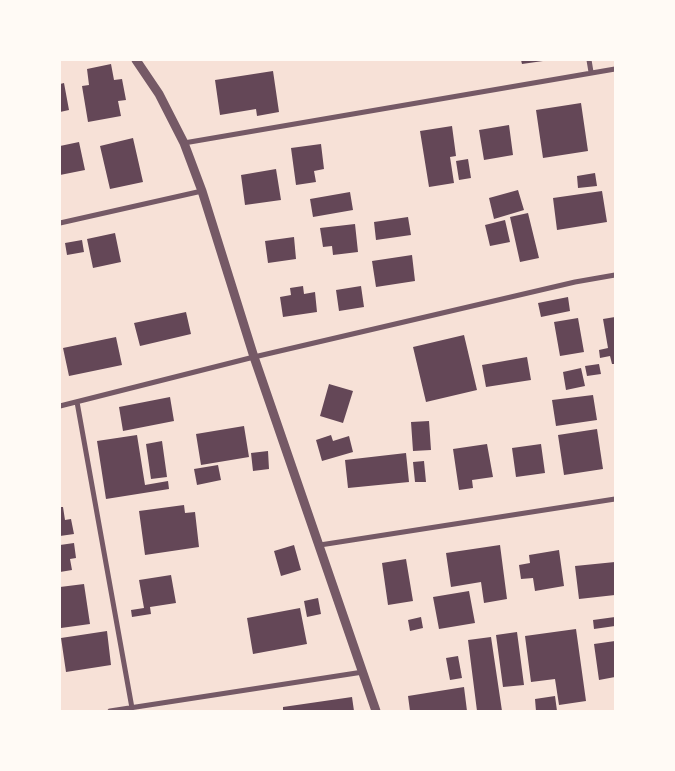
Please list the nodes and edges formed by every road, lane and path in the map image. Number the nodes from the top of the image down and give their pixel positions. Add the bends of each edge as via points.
1 (136, 60) edge
2 (589, 60) edge
3 (615, 68) edge
4 (591, 72) junction
5 (184, 144) junction
6 (202, 191) junction
7 (60, 223) edge
8 (615, 275) edge
9 (254, 357) junction
10 (77, 402) junction
11 (60, 406) edge
12 (615, 500) edge
13 (320, 545) junction
14 (363, 672) junction
15 (132, 708) junction
16 (110, 711) edge
17 (376, 711) edge

1 - 5 street via 160,94
2 - 4 street
3 - 4 street
4 - 5 street
5 - 6 street
6 - 7 street
6 - 9 street
8 - 9 street
9 - 10 street
9 - 13 street
10 - 11 street
10 - 15 street
12 - 13 street
13 - 14 street
14 - 15 street
14 - 17 street
15 - 16 street

